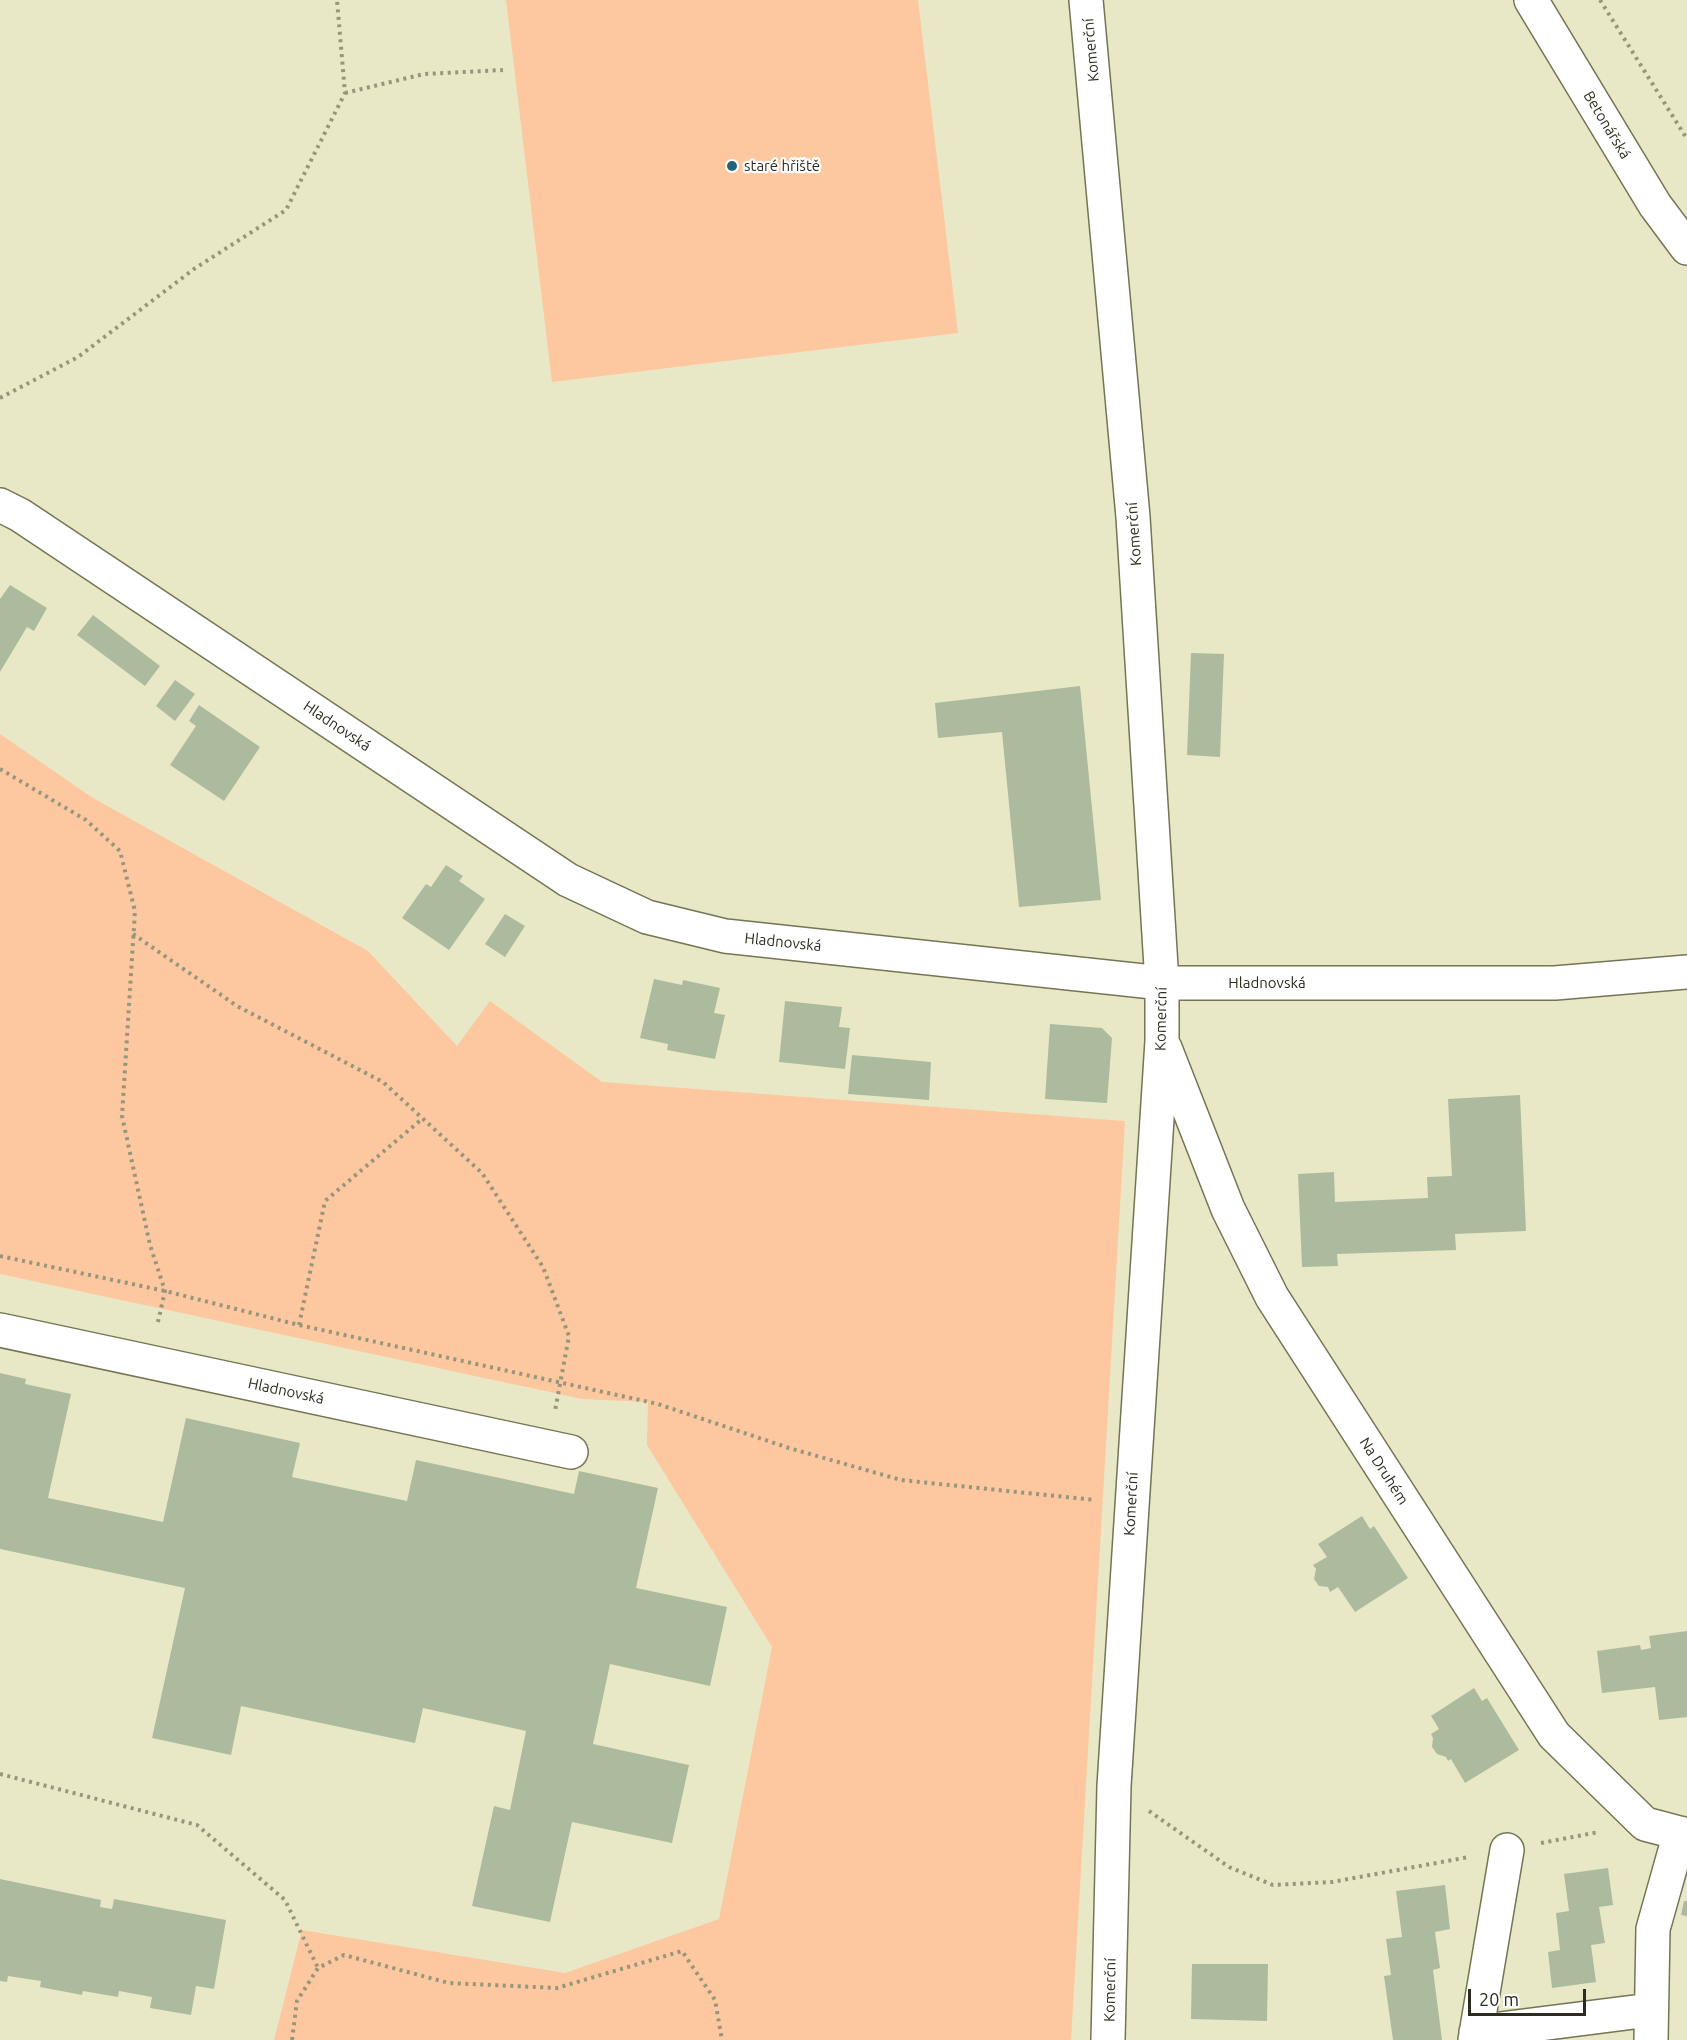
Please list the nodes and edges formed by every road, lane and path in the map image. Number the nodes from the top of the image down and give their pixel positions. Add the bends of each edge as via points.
1 (338, 0) edge
2 (1086, 0) edge
3 (1532, 0) edge
4 (1600, 0) edge
5 (503, 70) dead end
6 (345, 93) junction
7 (1687, 139) edge
8 (1687, 248) edge
9 (0, 398) edge
10 (0, 506) edge
11 (0, 769) edge
12 (133, 934) junction
13 (1687, 972) edge
14 (1162, 983) junction
15 (1162, 1041) junction
16 (422, 1119) junction
17 (0, 1256) edge
18 (165, 1291) junction
19 (299, 1325) junction
20 (0, 1330) edge
21 (150, 1362) junction
22 (560, 1381) junction
23 (559, 1450) joint
24 (1131, 1503) junction
25 (0, 1774) edge
26 (1114, 1786) junction
27 (1645, 1824) junction
28 (1684, 1834) edge
29 (1507, 1850) junction
30 (318, 1968) junction
31 (1650, 2025) edge
32 (1475, 2036) edge
33 (292, 2040) edge
34 (722, 2040) edge
35 (1108, 2040) edge

1 - 6 path
2 - 14 street, Komerční via 1133,517
3 - 8 street, Betonářská via 1655,205
4 - 7 path
5 - 6 path via 424,74
6 - 9 path via 286,210 194,269 78,357
10 - 14 street, Hladnovská via 20,515 568,880 647,917 725,936
11 - 12 path via 86,820 120,852 135,911
12 - 16 path via 237,1006 383,1082
12 - 18 path via 122,1116 150,1245
13 - 14 street, Hladnovská via 1555,982
14 - 15 street, Komerční
15 - 24 street, Komerční
15 - 27 street, Na Druhém via 1228,1209 1272,1297 1554,1735
16 - 19 path via 326,1201
16 - 22 path via 482,1173 543,1267 569,1336
17 - 18 path
18 - 19 path
18 - 21 path
19 - 22 path
20 - 21 street, Hladnovská
21 - 23 street, Hladnovská
22 - 23 path
22 - 24 path via 658,1404 901,1480
24 - 26 street, Komerční
25 - 30 path via 197,1825 285,1900
26 - 29 path via 1229,1867 1273,1885 1332,1882
26 - 35 street, Komerční
27 - 28 street, Na Druhém
27 - 29 path
28 - 31 street via 1653,1929
29 - 32 street
30 - 33 path via 297,2001
30 - 34 path via 344,1955 449,1983 557,1988 682,1950 715,2000
31 - 32 street

